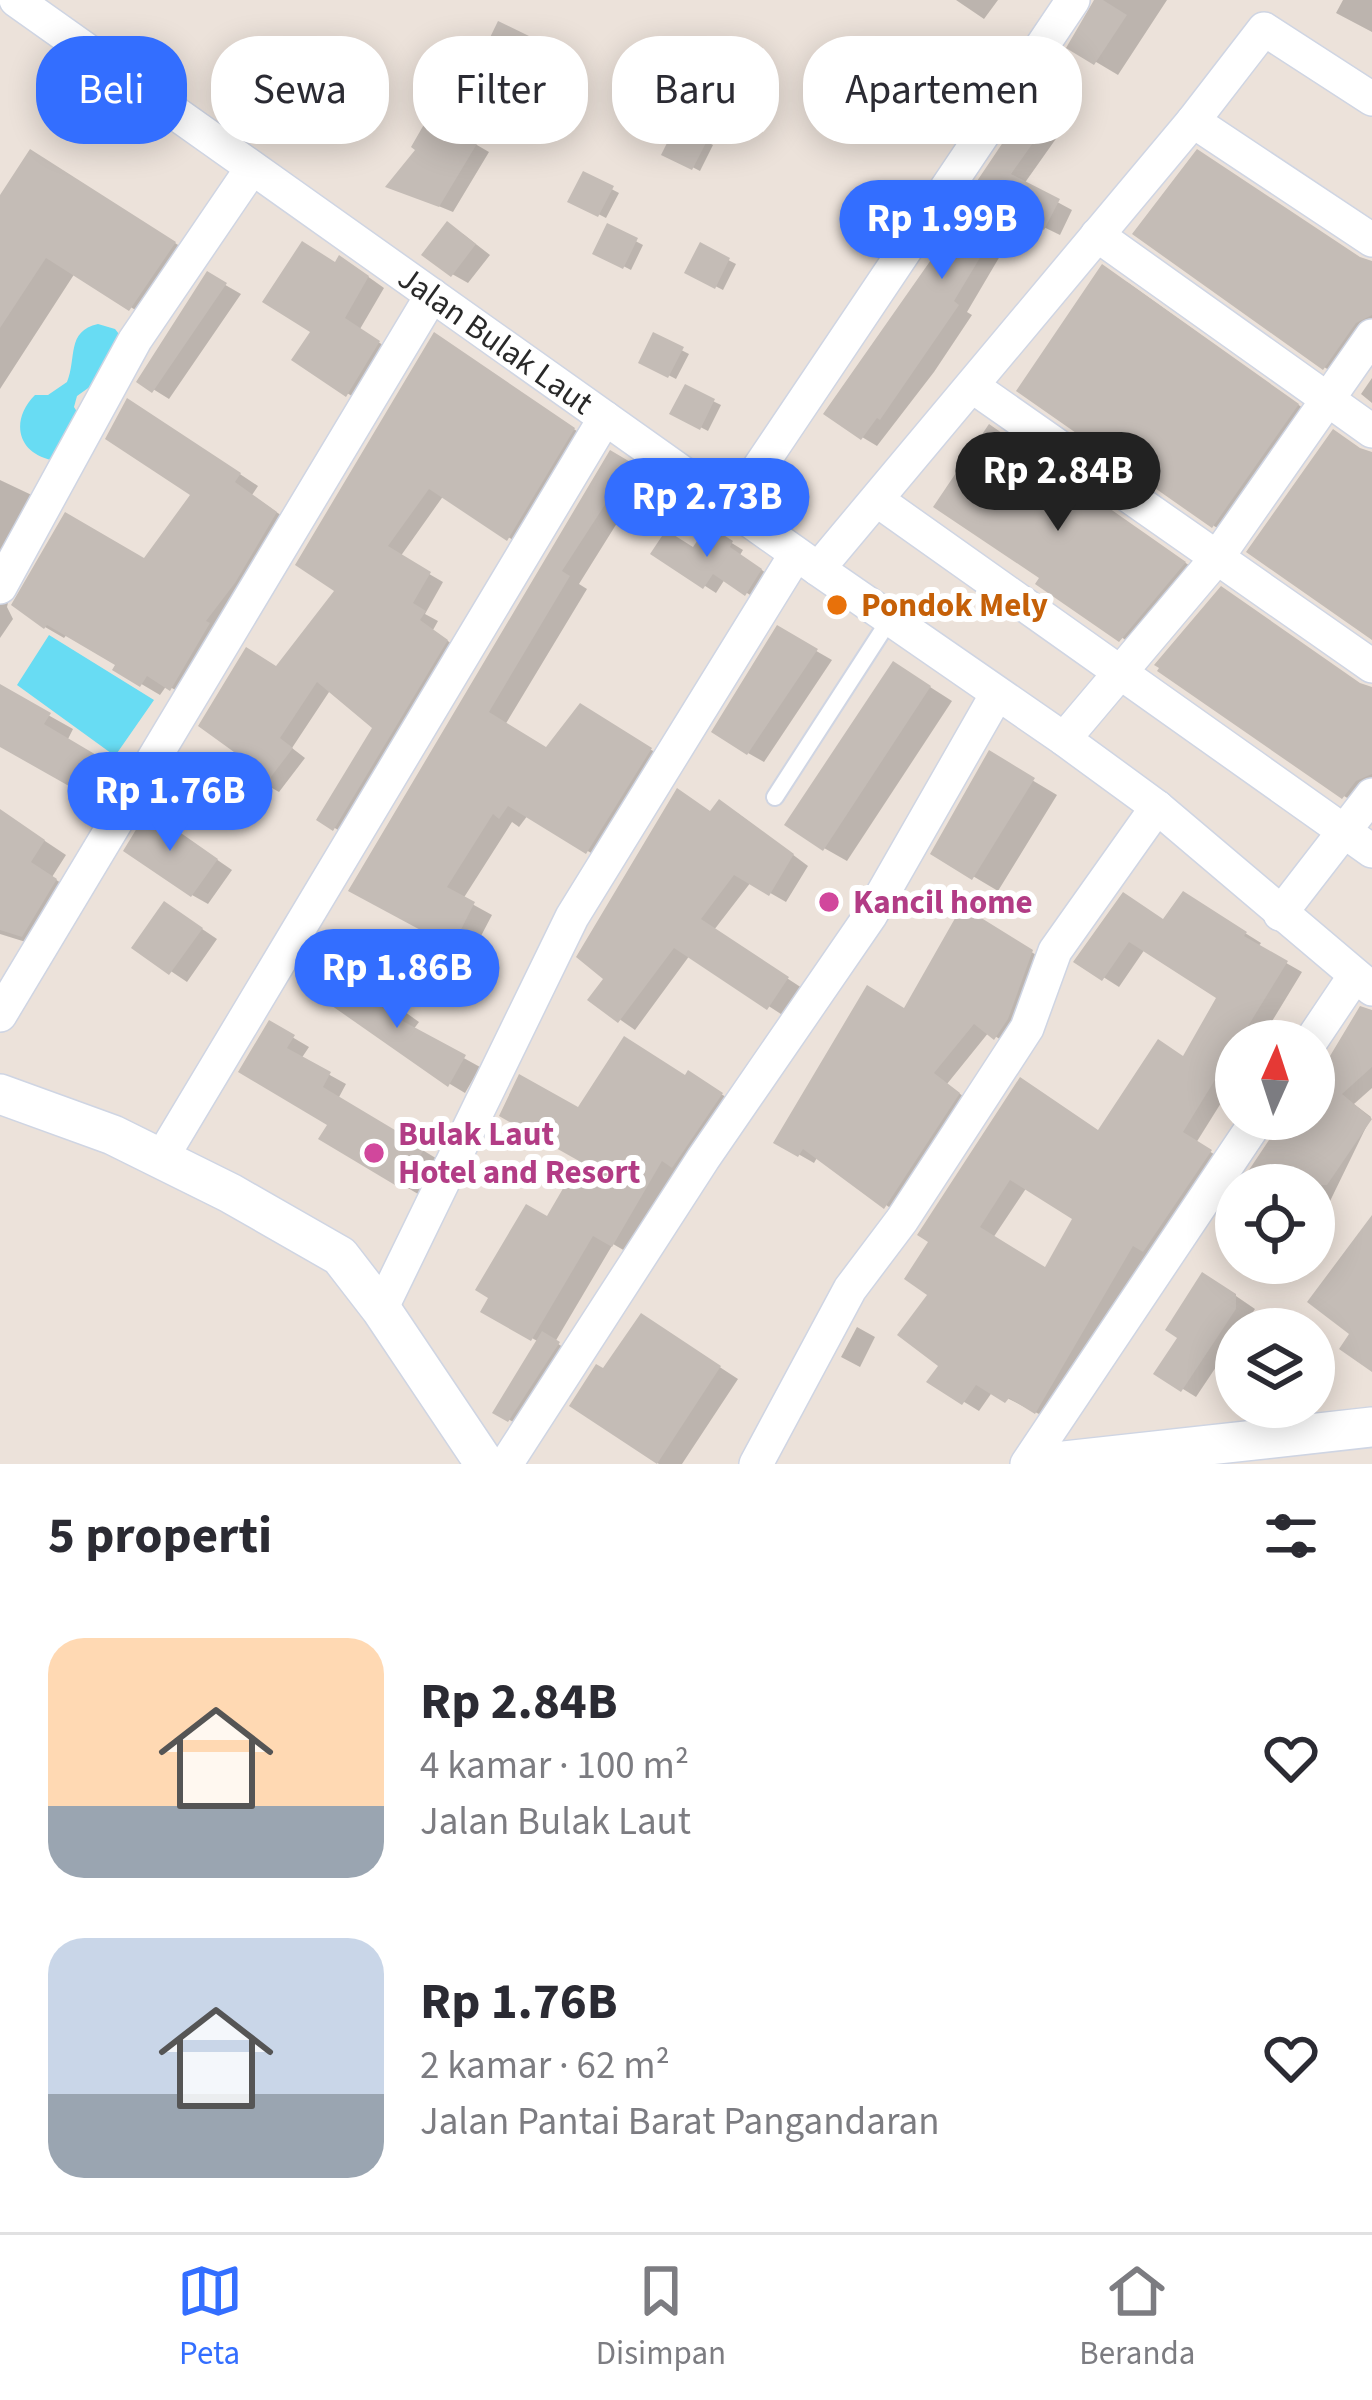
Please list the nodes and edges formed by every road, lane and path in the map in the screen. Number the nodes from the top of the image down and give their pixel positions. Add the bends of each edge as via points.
1 (1073, 0) edge
2 (25, 3) edge
3 (1372, 99) edge
4 (1193, 121) junction
5 (252, 168) junction
6 (1097, 235) junction
7 (1372, 240) edge
8 (432, 295) junction
9 (1372, 336) edge
10 (972, 386) junction
11 (1325, 400) junction
12 (605, 418) junction
13 (1372, 431) edge
14 (877, 500) junction
15 (732, 508) junction
16 (1216, 559) junction
17 (807, 562) junction
18 (0, 587) edge
19 (890, 619) junction
20 (1372, 666) edge
21 (1123, 673) junction
22 (997, 694) junction
23 (1064, 739) junction
24 (1372, 795) edge
25 (775, 797) dead end
26 (1157, 807) junction
27 (1359, 841) edge
28 (1280, 914) junction
29 (1363, 983) edge
30 (0, 1015) edge
31 (1329, 1020) edge
32 (0, 1094) edge
33 (1244, 1140) edge
34 (161, 1159) junction
35 (381, 1309) junction
36 (1372, 1427) edge
37 (485, 1464) edge
38 (506, 1464) edge
39 (756, 1464) edge
40 (1027, 1464) edge
41 (1037, 1464) edge

1 - 15 street
2 - 5 street, Jalan Bulak Laut
3 - 4 street via 1264,29
4 - 6 street
4 - 7 street
5 - 8 street, Jalan Bulak Laut
5 - 18 street via 135,340
6 - 10 street
6 - 11 street
8 - 12 street, Jalan Bulak Laut
8 - 30 street
9 - 11 street
10 - 14 street
10 - 16 street
11 - 13 street
11 - 16 street
12 - 15 street, Jalan Bulak Laut
12 - 34 street
14 - 17 street
14 - 21 street
15 - 17 street, Jalan Bulak Laut
16 - 20 street
16 - 21 street
17 - 19 street, Jalan Bulak Laut
17 - 35 street via 572,917
19 - 22 street, Jalan Bulak Laut
19 - 25 lane
21 - 23 street
21 - 27 street
22 - 23 street, Jalan Bulak Laut
22 - 38 street via 870,916
23 - 26 street, Jalan Bulak Laut
24 - 27 street
26 - 28 street, Jalan Bulak Laut
26 - 39 street via 1055,951 1027,1028 850,1289
27 - 28 street
28 - 29 street, Jalan Bulak Laut
29 - 31 street
32 - 34 street
33 - 40 street
34 - 35 street via 340,1256
35 - 37 street
36 - 41 street

